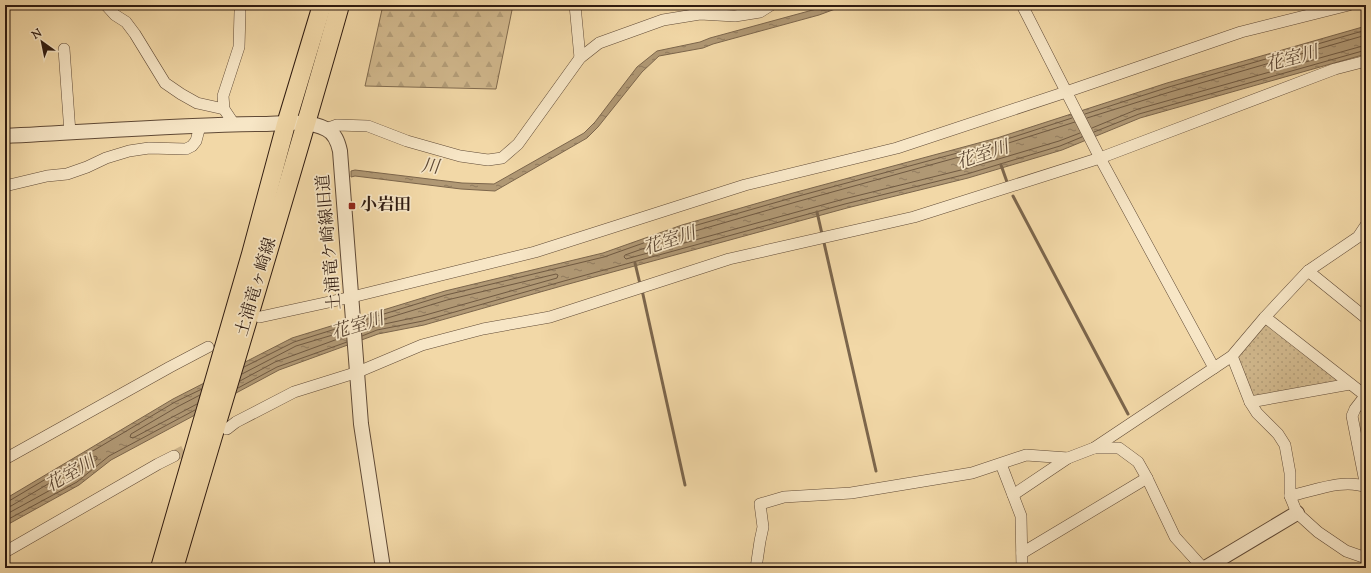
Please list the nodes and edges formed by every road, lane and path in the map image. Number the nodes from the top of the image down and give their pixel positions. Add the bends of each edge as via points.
1 (106, 5) edge
2 (322, 5) edge
3 (340, 5) edge
4 (575, 5) edge
5 (771, 5) edge
6 (1022, 5) edge
7 (1349, 5) edge
8 (240, 12) dead end
9 (64, 49) dead end
10 (580, 58) junction
11 (1366, 61) edge
12 (1066, 92) junction
13 (224, 109) junction
14 (306, 123) junction
15 (234, 124) junction
16 (286, 124) junction
17 (200, 126) junction
18 (326, 128) junction
19 (70, 133) junction
20 (5, 136) edge
21 (1100, 158) junction
22 (5, 186) edge
23 (1366, 225) edge
24 (1362, 240) edge
25 (1308, 271) junction
26 (352, 301) junction
27 (260, 317) dead end
28 (1265, 317) junction
29 (1366, 318) edge
30 (215, 352) junction
31 (1232, 356) junction
32 (1214, 368) junction
33 (358, 369) junction
34 (1350, 384) junction
35 (1366, 396) edge
36 (1250, 402) junction
37 (221, 428) junction
38 (1094, 448) junction
39 (174, 456) tunnel mouth
40 (1068, 458) junction
41 (5, 459) edge
42 (1001, 464) junction
43 (1147, 478) junction
44 (1366, 487) edge
45 (1013, 495) junction
46 (1290, 496) junction
47 (1297, 513) junction
48 (5, 552) edge
49 (1022, 553) junction
50 (1366, 558) edge
51 (160, 568) edge
52 (174, 568) edge
53 (383, 568) edge
54 (756, 568) edge
55 (1022, 568) edge
56 (1204, 568) edge

1 - 13 street via 115,16 126,22 165,83 197,103
2 - 16 main road, 土浦竜ヶ崎線
3 - 14 main road, 土浦竜ヶ崎線
4 - 10 street
5 - 10 street via 760,12 735,16 700,14 663,20 599,43
6 - 12 street
7 - 12 street via 1241,32
8 - 13 street via 239,47 223,96
9 - 19 street
10 - 18 street via 518,144 502,158 488,160 460,156 407,141 368,126 337,125
11 - 21 street via 1335,69
12 - 21 street
12 - 26 street via 897,148 745,185 535,252
13 - 15 street
14 - 16 street
14 - 18 street
14 - 37 main road, 土浦竜ヶ崎線 via 239,347
15 - 16 street
15 - 17 street
16 - 30 main road, 土浦竜ヶ崎線
17 - 19 street
17 - 22 street via 196,141 186,149 129,150 68,174
18 - 26 street, 土浦竜ケ崎線旧道 via 334,135 340,151
19 - 20 street
21 - 32 street
21 - 33 street via 914,217 729,259 550,317 483,329 422,345
23 - 24 street
24 - 25 street
25 - 28 street
25 - 29 street
26 - 27 street
26 - 33 street, 土浦竜ケ崎線旧道
28 - 31 street
28 - 34 street
30 - 41 street via 170,367
30 - 51 main road, 土浦竜ヶ崎線 via 198,436
31 - 32 street
31 - 36 street
32 - 38 street
33 - 37 street via 294,392
33 - 53 street, 土浦竜ケ崎線旧道 via 361,424
34 - 35 street
34 - 36 street
35 - 44 street via 1352,416
36 - 46 street via 1256,413 1286,445
37 - 52 main road, 土浦竜ヶ崎線
38 - 40 street
38 - 43 street via 1119,448 1138,462
39 - 48 street
40 - 42 street via 1026,455
40 - 45 street
42 - 45 street
42 - 54 street via 964,474 851,493 784,498 760,504 763,527
43 - 49 street
43 - 56 street via 1175,537
44 - 46 street via 1343,483
45 - 49 street via 1021,516
46 - 47 street
47 - 50 street via 1318,532 1346,551
47 - 56 street
49 - 55 street

